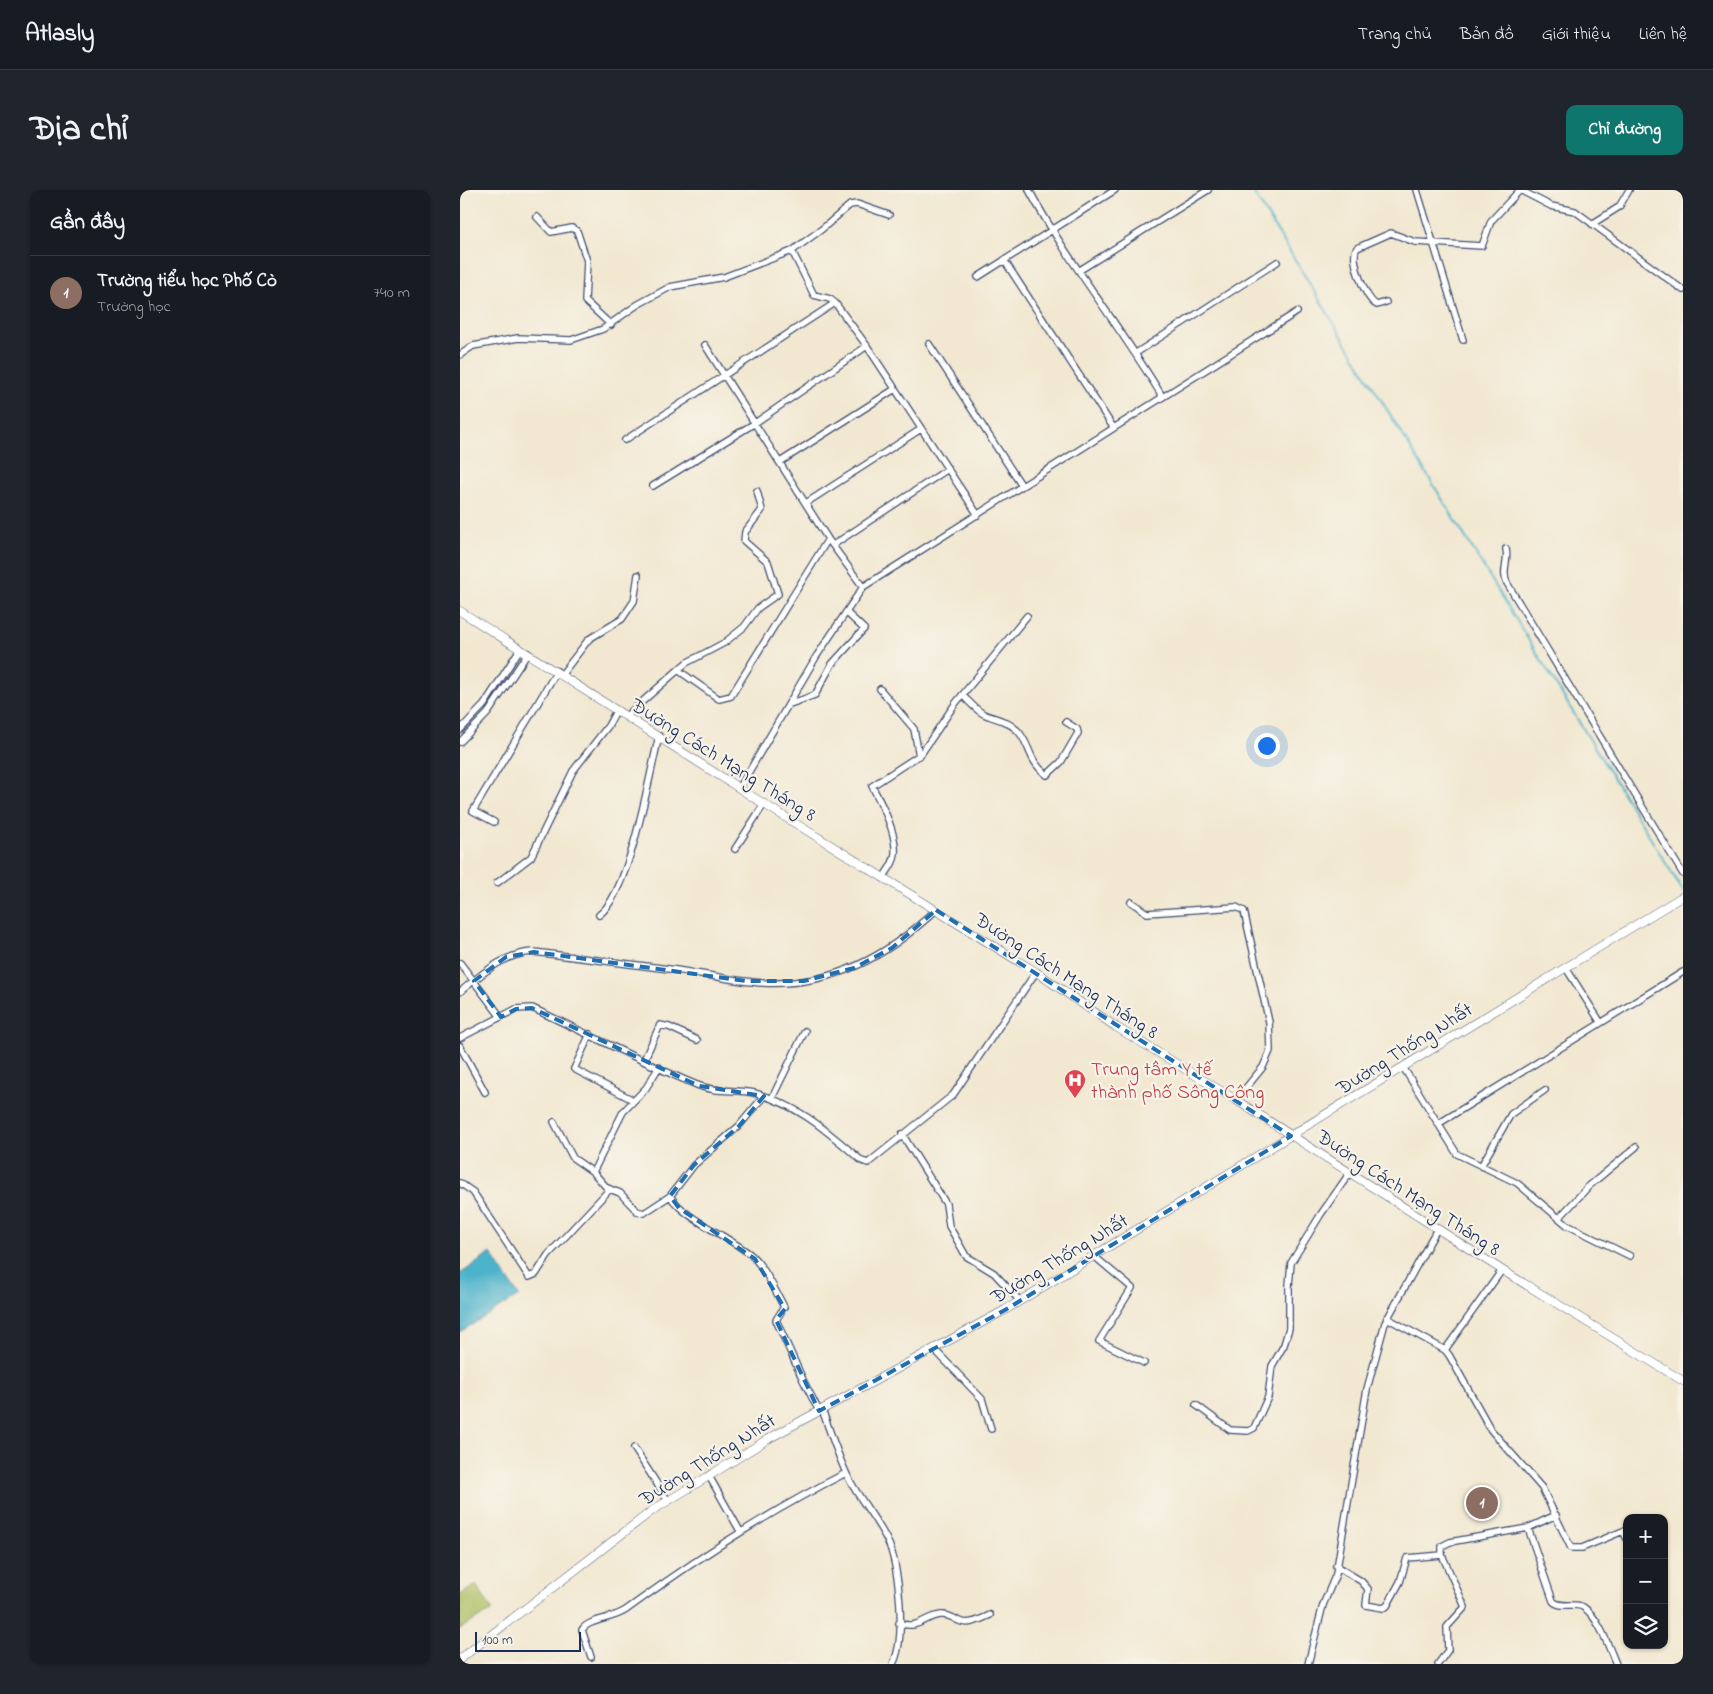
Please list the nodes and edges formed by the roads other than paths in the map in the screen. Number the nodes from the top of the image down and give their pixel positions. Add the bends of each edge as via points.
1 (1029, 190) edge
2 (1115, 190) edge
3 (1208, 190) edge
4 (1417, 190) edge
5 (1629, 190) edge
6 (889, 215) dead end
7 (537, 217) dead end
8 (1592, 224) junction
9 (1054, 229) junction
10 (1435, 244) junction
11 (792, 251) junction
12 (1004, 260) junction
13 (1277, 262) dead end
14 (1080, 270) junction
15 (978, 277) dead end
16 (1683, 290) edge
17 (1386, 302) dead end
18 (835, 303) junction
19 (1297, 312) dead end
20 (611, 325) junction
21 (1463, 340) dead end
22 (705, 344) dead end
23 (929, 344) dead end
24 (867, 346) junction
25 (1136, 353) junction
26 (460, 355) edge
27 (725, 376) junction
28 (895, 389) junction
29 (1162, 396) junction
30 (755, 423) junction
31 (1113, 427) junction
32 (921, 429) junction
33 (625, 440) dead end
34 (780, 462) junction
35 (948, 469) junction
36 (653, 486) dead end
37 (1022, 486) junction
38 (757, 491) dead end
39 (806, 503) junction
40 (978, 515) junction
41 (828, 538) junction
42 (833, 546) junction
43 (1506, 549) dead end
44 (638, 575) dead end
45 (863, 587) junction
46 (460, 611) edge
47 (846, 612) junction
48 (1027, 616) dead end
49 (520, 649) junction
50 (528, 653) junction
51 (678, 670) junction
52 (559, 672) junction
53 (880, 689) dead end
54 (962, 695) junction
55 (790, 704) junction
56 (616, 711) junction
57 (626, 716) junction
58 (1066, 722) dead end
59 (460, 730) edge
60 (659, 736) junction
61 (460, 742) edge
62 (919, 756) junction
63 (740, 787) junction
64 (764, 804) junction
65 (494, 822) dead end
66 (734, 849) dead end
67 (1683, 874) edge
68 (883, 878) junction
69 (497, 883) dead end
70 (1683, 896) edge
71 (1131, 902) dead end
72 (936, 910) junction
73 (599, 915) dead end
74 (460, 963) edge
75 (1566, 968) junction
76 (1036, 972) junction
77 (1683, 972) edge
78 (474, 981) junction
79 (460, 992) edge
80 (501, 1017) junction
81 (1601, 1023) junction
82 (805, 1031) dead end
83 (590, 1034) junction
84 (460, 1038) edge
85 (697, 1040) dead end
86 (460, 1046) edge
87 (644, 1060) junction
88 (660, 1067) junction
89 (1403, 1067) junction
90 (1545, 1090) dead end
91 (485, 1092) dead end
92 (764, 1096) junction
93 (772, 1098) junction
94 (633, 1100) junction
95 (1236, 1100) junction
96 (554, 1122) dead end
97 (1438, 1124) junction
98 (902, 1134) junction
99 (1292, 1136) junction
100 (1636, 1147) dead end
101 (1481, 1166) junction
102 (593, 1172) junction
103 (1349, 1174) junction
104 (460, 1183) edge
105 (610, 1189) junction
106 (670, 1196) junction
107 (1559, 1218) junction
108 (1437, 1230) junction
109 (1094, 1256) junction
110 (1630, 1256) dead end
111 (1502, 1270) junction
112 (1020, 1302) junction
113 (1387, 1318) junction
114 (934, 1349) junction
115 (1445, 1350) junction
116 (1144, 1363) dead end
117 (1683, 1380) edge
118 (1196, 1405) dead end
119 (821, 1410) junction
120 (991, 1429) dead end
121 (634, 1448) dead end
122 (846, 1473) junction
123 (709, 1476) junction
124 (668, 1501) junction
125 (1556, 1515) junction
126 (1528, 1528) junction
127 (740, 1531) junction
128 (1623, 1531) edge
129 (1442, 1556) junction
130 (1336, 1566) junction
131 (990, 1616) dead end
132 (900, 1623) junction
133 (591, 1657) dead end
134 (460, 1659) edge
135 (895, 1663) edge
136 (1308, 1664) edge
137 (1438, 1664) edge
138 (1616, 1664) edge

1 - 9 street
2 - 9 street
3 - 14 street
4 - 10 street
5 - 8 street via 1618,207
6 - 11 street via 850,204
7 - 20 street via 550,232 572,228 577,232 587,261 585,301
8 - 10 street via 1574,211 1551,206 1520,190 1491,221 1482,246
8 - 16 street
9 - 12 street
9 - 14 street
10 - 17 street via 1415,242 1391,233 1354,251 1369,299 1377,305
10 - 21 street
11 - 18 street via 814,295
11 - 20 street via 724,277 670,287 637,305
12 - 15 street
12 - 31 street
13 - 25 street
14 - 25 street
18 - 24 street
18 - 27 street
19 - 29 street
20 - 26 street via 571,340 518,338 473,346
22 - 27 street
23 - 37 street
24 - 28 street
24 - 30 street
25 - 29 street
27 - 30 street
27 - 33 street
28 - 32 street
28 - 34 street
29 - 31 street
30 - 34 street
30 - 36 street
31 - 37 street
32 - 35 street
32 - 39 street
34 - 39 street
35 - 40 street
35 - 42 street
37 - 40 street
38 - 51 street via 762,510 745,532 744,540 768,562 778,594 758,608 744,628 724,644
39 - 41 street
40 - 45 street
41 - 42 street
41 - 51 street via 730,696 719,698
42 - 45 street
43 - 67 street via 1504,574 1507,583
44 - 52 street via 634,601 622,619 590,639
45 - 47 street
46 - 49 street, Đường Cách Mạng Tháng 8
47 - 55 street
47 - 55 street via 864,629 832,664 815,695
48 - 54 street
49 - 50 street, Đường Cách Mạng Tháng 8
49 - 59 street via 484,705
50 - 52 street, Đường Cách Mạng Tháng 8
50 - 61 street via 488,714
51 - 57 street
52 - 56 street, Đường Cách Mạng Tháng 8
52 - 65 street via 473,811
53 - 62 street via 914,729
54 - 58 street via 982,712 1003,720 1015,729 1027,745 1033,761 1047,775 1061,762 1078,734
54 - 62 street
55 - 63 street
56 - 57 street, Đường Cách Mạng Tháng 8
56 - 69 street via 573,771 531,858
57 - 60 street, Đường Cách Mạng Tháng 8
60 - 63 street, Đường Cách Mạng Tháng 8
60 - 73 street via 630,853 609,906
62 - 68 street via 872,786 895,844 894,860
63 - 64 street, Đường Cách Mạng Tháng 8
64 - 66 street
64 - 68 street, Đường Cách Mạng Tháng 8
68 - 72 street, Đường Cách Mạng Tháng 8
70 - 75 street, Đường Thống Nhất
71 - 95 street via 1147,912 1236,907 1244,911 1269,1022 1270,1052 1263,1067
72 - 76 street, Đường Cách Mạng Tháng 8
72 - 78 street via 892,948 836,975 804,981 746,981 522,952 506,958
74 - 78 street
75 - 81 street
75 - 89 street, Đường Thống Nhất
76 - 95 street, Đường Cách Mạng Tháng 8 via 1116,1027
76 - 98 street via 960,1087
77 - 81 street
78 - 79 street
78 - 80 street
80 - 83 street via 516,1008 532,1008
80 - 84 street
81 - 97 street
82 - 93 street
83 - 87 street
83 - 94 street via 574,1069
85 - 87 street via 660,1025
86 - 91 street
87 - 88 street
88 - 92 street via 699,1086
88 - 94 street
89 - 97 street
89 - 99 street, Đường Thống Nhất
90 - 101 street via 1511,1114
92 - 93 street
92 - 106 street via 739,1126 694,1165
93 - 98 street via 805,1114 865,1163
94 - 102 street via 623,1112
95 - 99 street, Đường Cách Mạng Tháng 8
96 - 102 street via 568,1152
97 - 101 street via 1457,1154
98 - 112 street via 946,1204 949,1226 966,1256 994,1273
99 - 103 street, Đường Cách Mạng Tháng 8
99 - 109 street, Đường Thống Nhất
100 - 107 street via 1595,1181
101 - 107 street via 1517,1183
102 - 105 street
103 - 108 street, Đường Cách Mạng Tháng 8
103 - 118 street via 1291,1263 1289,1328 1272,1366 1268,1397 1254,1428 1230,1430
104 - 105 street via 472,1192 529,1277 536,1274 548,1255
105 - 106 street via 620,1193 642,1213
106 - 119 street via 679,1208 724,1235 761,1267 784,1307 776,1320 803,1380
107 - 110 street
108 - 111 street, Đường Cách Mạng Tháng 8
108 - 113 street
109 - 112 street, Đường Thống Nhất
109 - 116 street via 1132,1288 1099,1341
111 - 115 street
111 - 117 street, Đường Cách Mạng Tháng 8
112 - 114 street, Đường Thống Nhất
113 - 115 street
113 - 130 street via 1367,1389
114 - 119 street, Đường Thống Nhất
114 - 120 street via 982,1399
115 - 125 street via 1487,1423 1537,1480
119 - 122 street
119 - 123 street, Đường Thống Nhất
121 - 124 street
122 - 127 street
122 - 132 street via 889,1545
123 - 124 street, Đường Thống Nhất
123 - 127 street
124 - 134 street, Đường Thống Nhất
125 - 126 street
125 - 128 street via 1571,1548 1582,1548
126 - 129 street via 1450,1542 1442,1546
126 - 138 street via 1553,1600 1559,1604 1577,1605 1587,1611 1606,1639
127 - 133 street via 622,1614 584,1627 582,1630
129 - 130 street via 1407,1558 1400,1582 1383,1608 1366,1605 1368,1589
129 - 137 street via 1465,1607 1447,1627 1448,1650
130 - 136 street
131 - 132 street via 960,1622 947,1614 933,1616 914,1626
132 - 135 street

